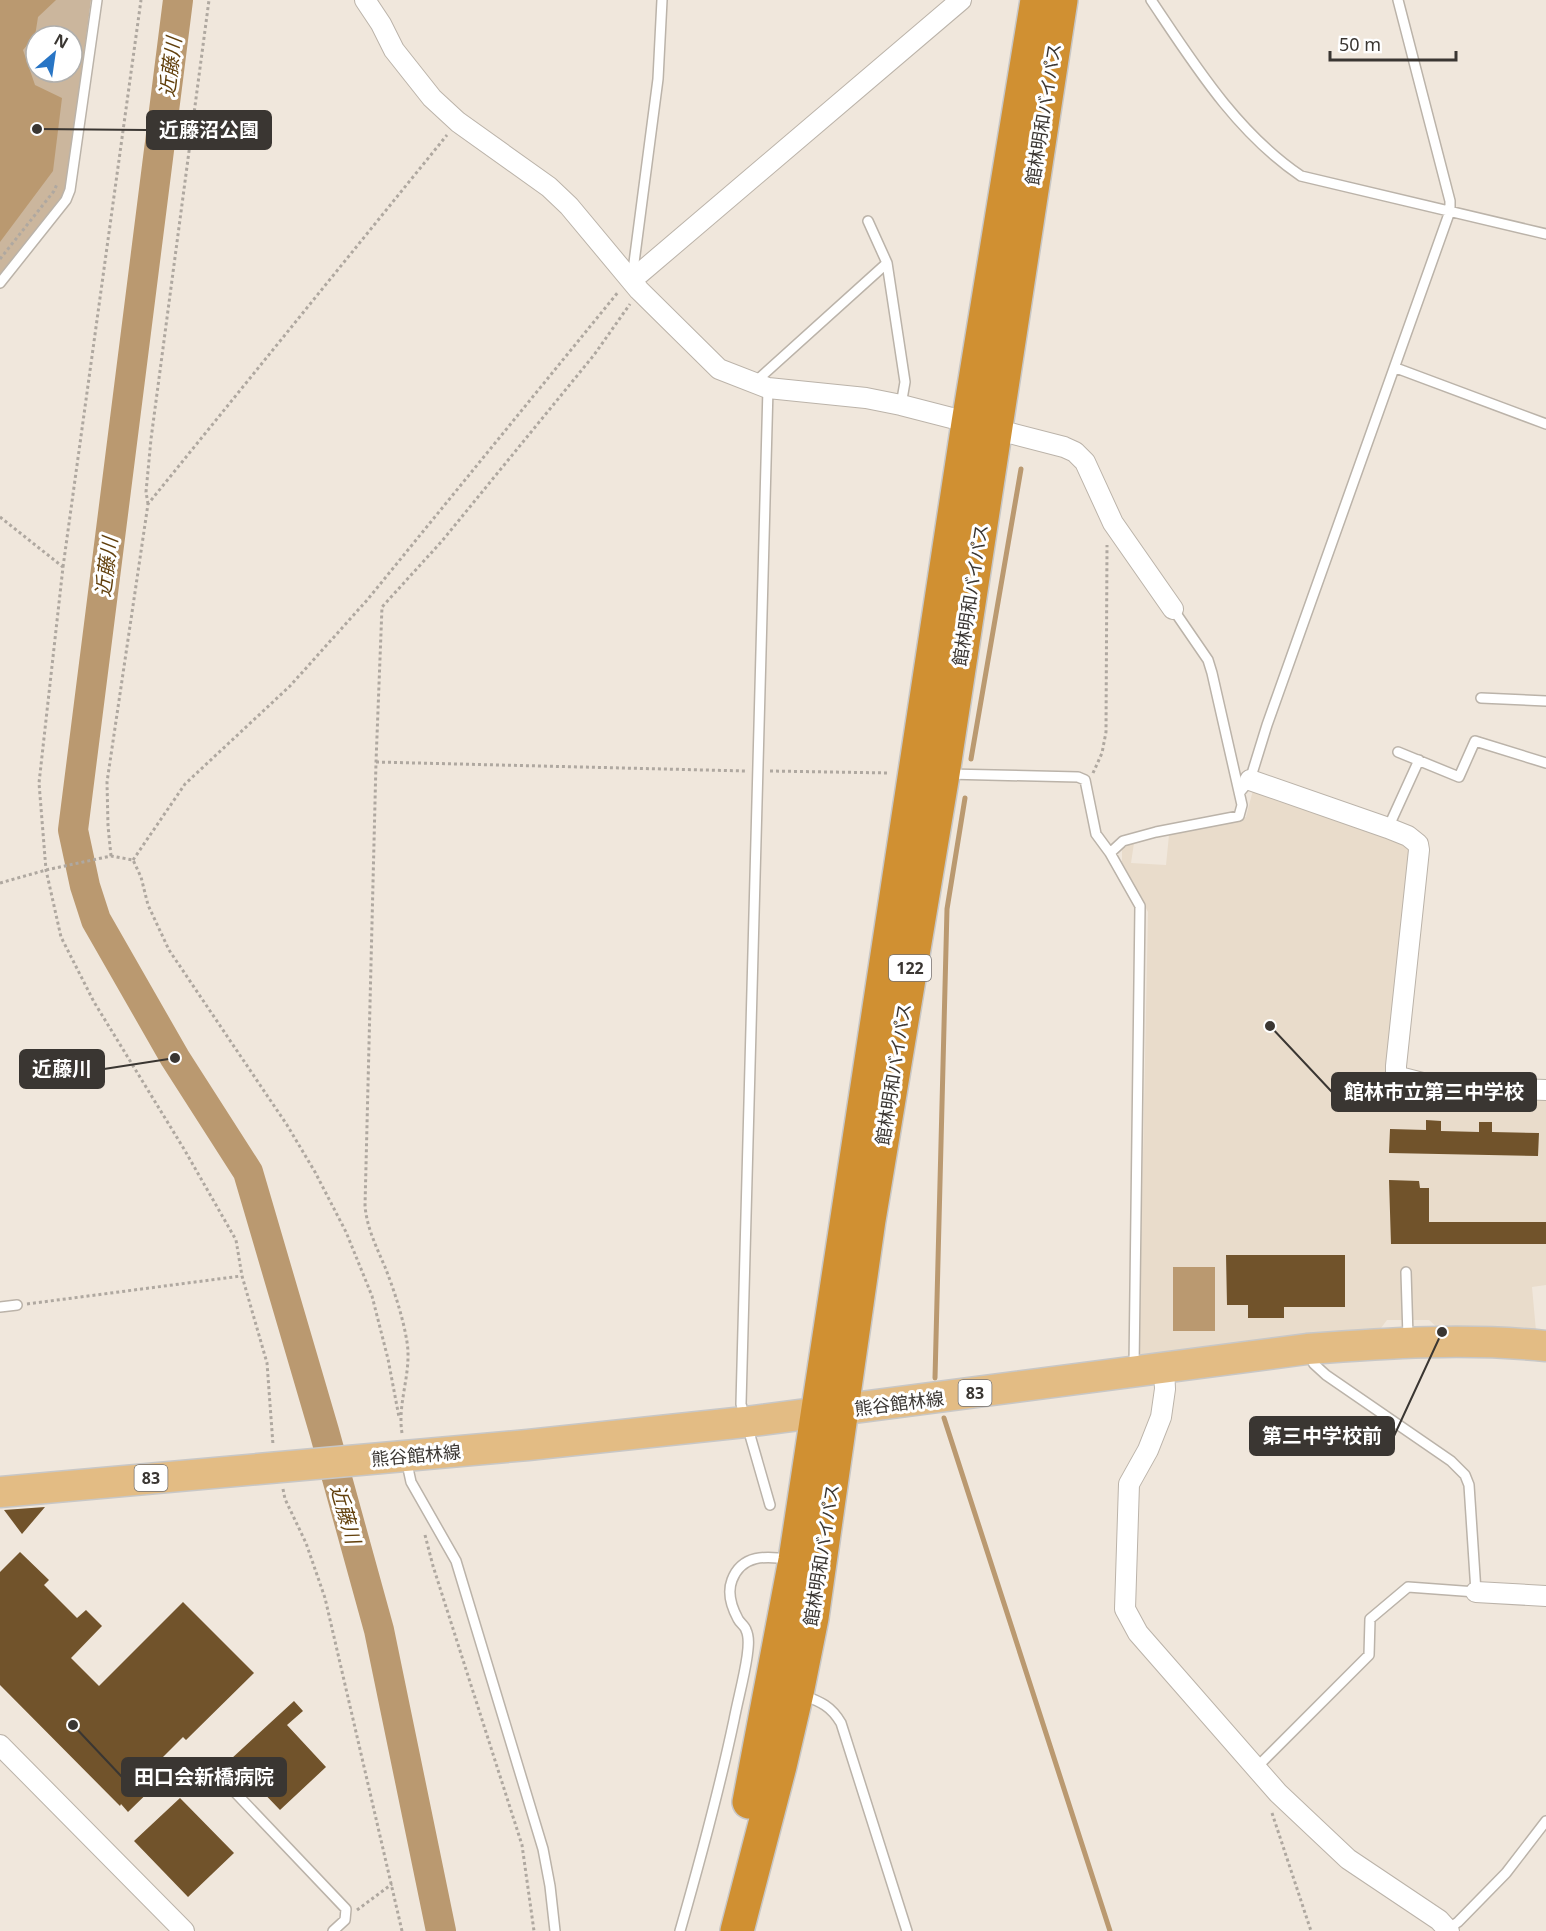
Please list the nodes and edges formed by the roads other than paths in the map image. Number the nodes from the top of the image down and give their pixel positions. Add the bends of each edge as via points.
1 (97, 0) edge
2 (365, 0) edge
3 (662, 0) edge
4 (961, 0) edge
5 (1037, 0) edge
6 (1061, 0) edge
7 (1151, 0) edge
8 (1398, 0) edge
9 (1450, 211) junction
10 (868, 221) dead end
11 (1546, 234) edge
12 (887, 263) junction
13 (0, 283) edge
14 (635, 285) junction
15 (1396, 368) junction
16 (761, 385) junction
17 (902, 405) junction
18 (1546, 424) edge
19 (981, 427) junction
20 (1173, 609) joint
21 (1481, 698) dead end
22 (1546, 701) edge
23 (1398, 752) dead end
24 (1419, 760) junction
25 (1546, 763) edge
26 (929, 774) junction
27 (1245, 786) junction
28 (1388, 828) junction
29 (1110, 853) junction
30 (1546, 1090) edge
31 (1406, 1272) dead end
32 (17, 1305) road end
33 (0, 1306) edge
34 (1409, 1343) junction
35 (1546, 1346) edge
36 (1307, 1349) junction
37 (1164, 1368) junction
38 (1134, 1372) junction
39 (830, 1411) junction
40 (745, 1422) junction
41 (405, 1456) junction
42 (0, 1492) edge
43 (770, 1505) dead end
44 (795, 1560) junction
45 (1476, 1592) junction
46 (1546, 1596) edge
47 (797, 1693) junction
48 (0, 1745) edge
49 (210, 1766) dead end
50 (1257, 1768) junction
51 (1546, 1821) edge
52 (1447, 1930) edge
53 (184, 1931) edge
54 (333, 1931) edge
55 (555, 1931) edge
56 (680, 1931) edge
57 (713, 1931) edge
58 (737, 1931) edge
59 (908, 1931) edge

1 - 13 lane via 70,190
2 - 14 street via 394,50 432,98 458,122 549,187
3 - 14 lane via 658,79
4 - 14 street
5 - 19 highway, 館林明和バイパス / 122
6 - 19 highway, 館林明和バイパス / 122
7 - 9 lane via 1213,90 1268,152 1293,171
8 - 9 lane
9 - 11 lane
9 - 15 lane
10 - 12 lane
12 - 16 lane
12 - 17 lane via 905,382
14 - 16 street via 719,369
15 - 18 lane
15 - 27 lane
16 - 17 street
16 - 40 lane via 757,771 741,1397
17 - 19 street
19 - 20 street via 1075,452 1085,462 1113,523
19 - 26 highway, 館林明和バイパス / 122
20 - 27 lane via 1208,660
21 - 22 lane
23 - 24 lane
24 - 25 lane via 1460,777 1475,741
24 - 28 lane
26 - 29 lane via 1085,780 1096,834
26 - 39 highway, 館林明和バイパス / 122 via 869,1220
27 - 28 street
27 - 29 lane via 1239,816 1123,841
28 - 30 street via 1414,840 1419,850 1396,1073 1404,1080 1434,1086
29 - 38 lane via 1136,897 1141,915
31 - 34 lane
32 - 33 lane
34 - 35 main road, 熊谷館林線 / 83
34 - 36 main road, 熊谷館林線 / 83
36 - 37 main road, 熊谷館林線 / 83
36 - 45 lane via 1314,1364 1326,1375 1451,1461 1465,1475 1470,1485
37 - 38 main road, 熊谷館林線 / 83
37 - 50 street via 1165,1389 1157,1430 1129,1484 1125,1610 1138,1633
38 - 39 main road, 熊谷館林線 / 83
39 - 40 main road, 熊谷館林線 / 83
39 - 44 highway, 館林明和バイパス / 122
39 - 47 highway, 館林明和バイパス / 122 via 812,1618
40 - 41 main road, 熊谷館林線 / 83
40 - 43 lane
41 - 42 main road, 熊谷館林線 / 83
41 - 55 lane via 411,1482 456,1561 543,1849
44 - 56 lane via 755,1557 744,1563 731,1581 732,1604 747,1631 747,1657 727,1756
44 - 57 highway, 館林明和バイパス / 122 via 748,1808
45 - 46 street
45 - 50 lane via 1408,1587 1370,1619 1369,1655
47 - 58 highway, 館林明和バイパス / 122
47 - 59 lane via 825,1703 841,1723
48 - 53 street
49 - 54 lane via 346,1909 345,1920
50 - 52 street via 1348,1859 1439,1920
51 - 52 lane via 1506,1873

